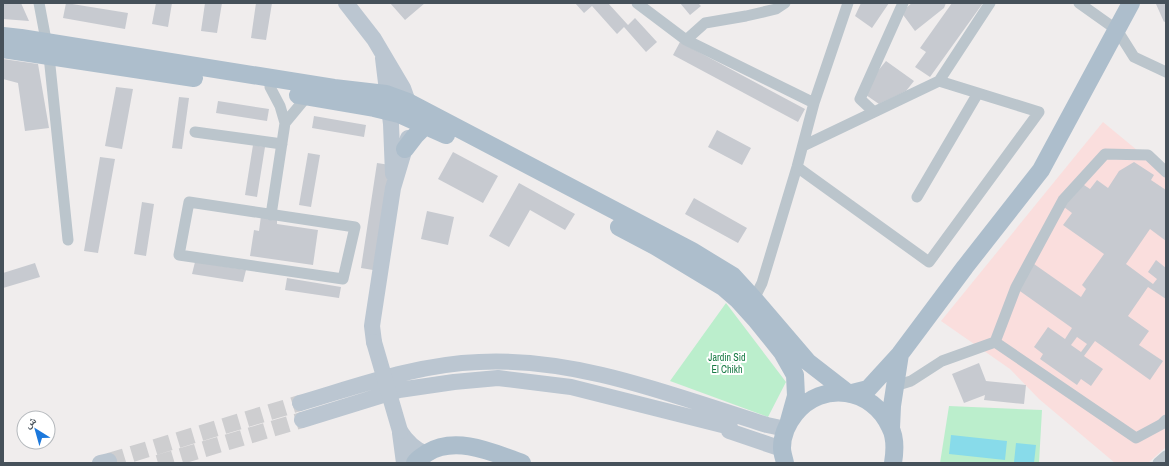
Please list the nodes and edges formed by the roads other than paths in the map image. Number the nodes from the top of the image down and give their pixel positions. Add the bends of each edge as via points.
1 (39, 3) edge
2 (346, 3) edge
3 (637, 3) edge
4 (785, 3) edge
5 (848, 3) edge
6 (903, 3) edge
7 (990, 3) edge
8 (1079, 3) edge
9 (1132, 3) edge
10 (1117, 30) junction
11 (3, 36) edge
12 (686, 40) junction
13 (3, 49) edge
14 (48, 49) junction
15 (382, 52) junction
16 (1166, 72) edge
17 (939, 80) junction
18 (271, 84) junction
19 (308, 90) junction
20 (978, 93) junction
21 (387, 103) junction
22 (814, 103) junction
23 (874, 112) junction
24 (415, 115) junction
25 (285, 123) junction
26 (195, 132) dead end
27 (282, 144) junction
28 (803, 146) junction
29 (405, 149) joint
30 (797, 167) junction
31 (523, 168) junction
32 (1166, 172) edge
33 (393, 188) junction
34 (917, 197) dead end
35 (271, 215) junction
36 (68, 240) dead end
37 (657, 240) junction
38 (754, 299) junction
39 (995, 342) junction
40 (900, 354) junction
41 (895, 386) junction
42 (850, 393) junction
43 (300, 403) tunnel mouth
44 (302, 420) tunnel mouth
45 (1166, 420) edge
46 (788, 425) junction
47 (891, 428) junction
48 (400, 431) junction
49 (784, 456) edge
50 (1166, 456) edge
51 (421, 458) edge
52 (404, 463) edge
53 (522, 463) edge
54 (893, 463) edge
55 (1158, 463) edge

1 - 14 street
2 - 15 main road
3 - 12 street
4 - 12 street via 776,9 705,23
5 - 22 street
6 - 23 street via 860,99
7 - 17 street
8 - 10 street
9 - 10 main road
10 - 16 street via 1134,57
10 - 40 main road via 1041,170
11 - 14 main road
12 - 22 street
13 - 14 main road
14 - 18 main road
14 - 36 street
15 - 21 main road
15 - 24 main road
17 - 20 street
17 - 23 street
18 - 19 main road
18 - 25 street
19 - 21 main road
19 - 25 street
20 - 30 street via 1039,112 929,262
20 - 34 street
21 - 24 main road
21 - 33 main road via 392,139
22 - 28 street
23 - 28 street
24 - 29 main road via 415,136
24 - 31 main road
24 - 31 main road
25 - 27 street
26 - 27 street
27 - 35 street
28 - 30 street
29 - 33 main road
30 - 38 street via 762,283
31 - 37 main road
32 - 39 street via 1148,155 1105,154 1063,200 1016,287
33 - 48 main road, bridge via 372,326 374,342
35 - 35 street via 355,226 343,279 180,255 189,202
37 - 38 main road via 692,251 733,276
37 - 46 main road via 733,295 782,352 795,375 796,396
38 - 42 main road via 808,362
39 - 41 street via 942,361 911,382
39 - 45 street via 1136,438
40 - 41 main road
40 - 42 main road via 868,389
41 - 47 main road
42 - 46 main road via 830,393 814,398 800,407
42 - 47 main road via 868,400 882,412
43 - 46 main road via 407,372 479,362 524,362 625,380 767,425
44 - 49 main road via 399,390 498,378 571,387 730,427 729,431
46 - 49 main road
47 - 54 main road via 895,445
48 - 51 main road
48 - 52 main road
50 - 55 street
51 - 53 main road via 434,449 457,445 484,449

